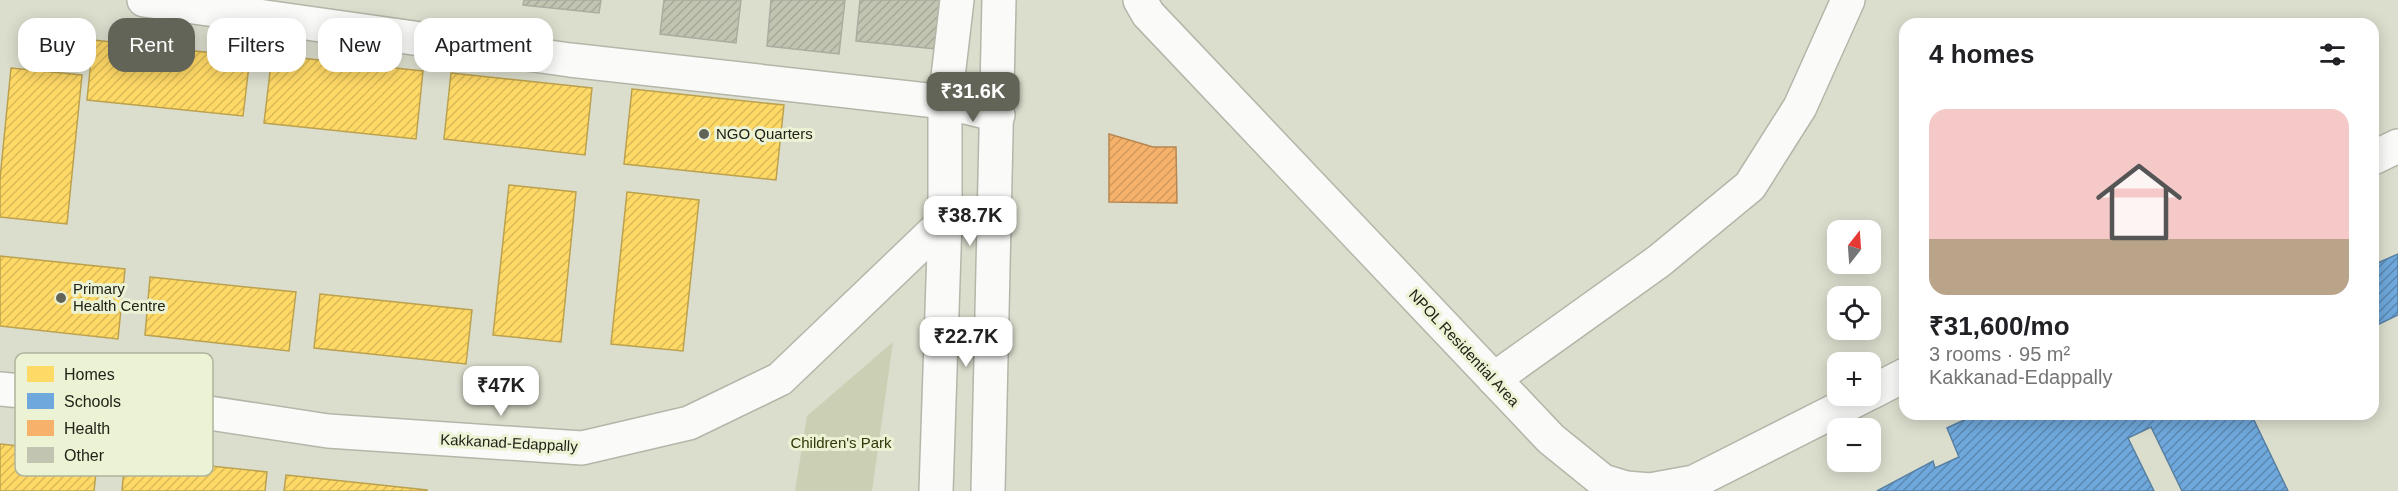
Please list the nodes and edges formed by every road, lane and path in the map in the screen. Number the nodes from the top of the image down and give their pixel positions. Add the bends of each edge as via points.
1 (144, 0) edge
2 (957, 0) edge
3 (999, 0) edge
4 (1848, 0) edge
5 (1137, 5) edge
6 (945, 102) junction
7 (998, 114) junction
8 (2398, 146) edge
9 (2379, 155) edge
10 (945, 221) junction
11 (1899, 378) edge
12 (1494, 379) junction
13 (1881, 387) edge
14 (0, 389) edge
15 (15, 390) edge
16 (1844, 406) edge
17 (213, 414) edge
18 (936, 491) edge
19 (988, 491) edge

1 - 6 street via 570,60
2 - 6 street
3 - 7 street
4 - 12 street via 1800,107 1749,186 1659,261
5 - 12 street, NPOL Residential Area
6 - 7 street
6 - 10 street
7 - 19 street
8 - 9 street
10 - 17 street, Kakkanad-Edappally via 780,379 689,423 582,448 328,431
10 - 18 street
11 - 13 street
12 - 16 street, NPOL Residential Area via 1551,439 1603,481 1650,490 1694,482
14 - 15 street, Kakkanad-Edappally

